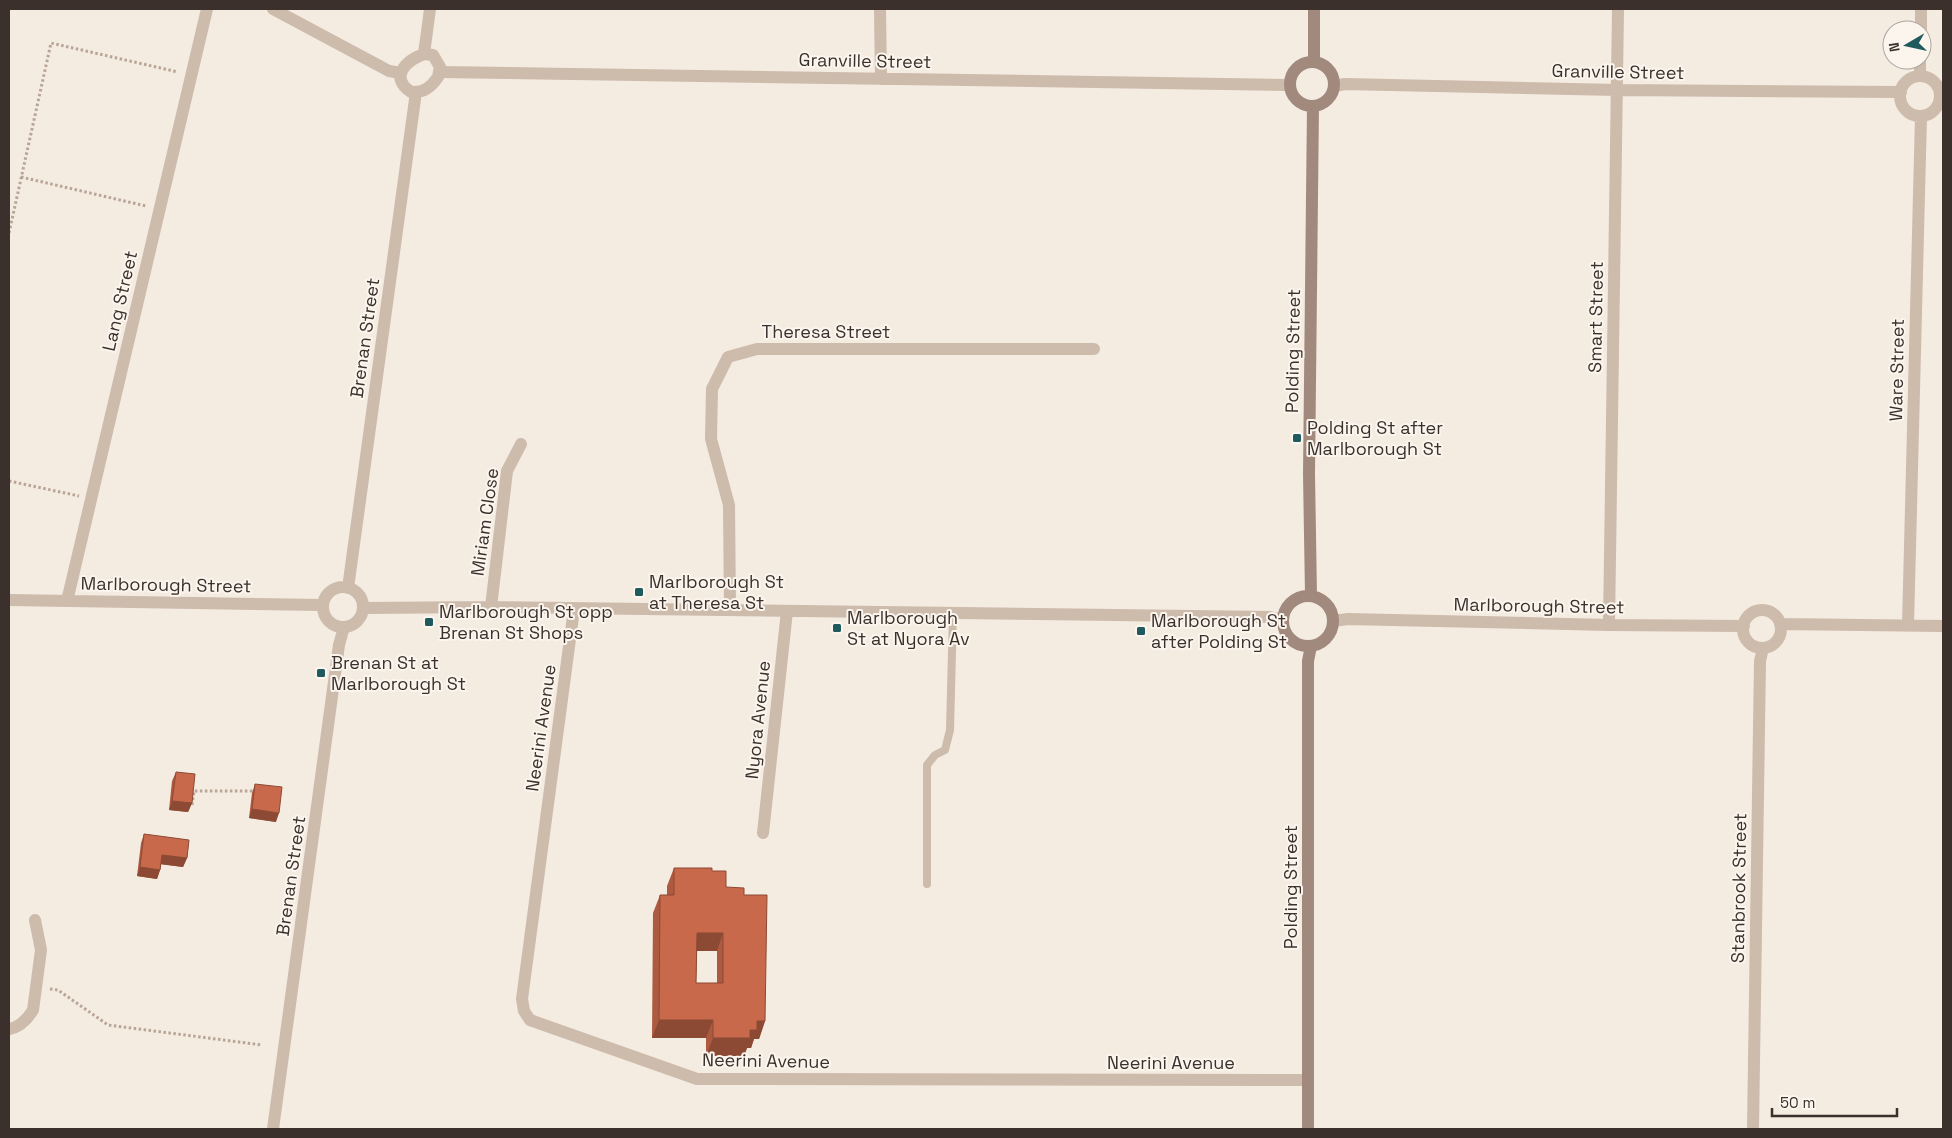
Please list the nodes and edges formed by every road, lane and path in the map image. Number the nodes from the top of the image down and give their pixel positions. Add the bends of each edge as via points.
1 (207, 9) edge
2 (273, 9) edge
3 (430, 9) edge
4 (880, 9) edge
5 (1314, 9) edge
6 (1618, 9) edge
7 (424, 54) junction
8 (1314, 62) junction
9 (1920, 70) edge
10 (401, 72) junction
11 (439, 72) junction
12 (191, 75) junction
13 (1920, 76) junction
14 (881, 79) junction
15 (1290, 85) junction
16 (1334, 86) junction
17 (1617, 90) junction
18 (416, 92) junction
19 (1901, 92) junction
20 (1942, 98) edge
21 (1313, 106) junction
22 (1921, 116) junction
23 (21, 177) junction
24 (159, 209) junction
25 (9, 233) edge
26 (1094, 350) dead end
27 (521, 444) dead end
28 (9, 481) edge
29 (91, 499) junction
30 (348, 588) junction
31 (1311, 595) junction
32 (9, 600) edge
33 (67, 601) junction
34 (324, 604) junction
35 (491, 607) junction
36 (363, 608) junction
37 (574, 609) junction
38 (730, 610) junction
39 (787, 612) junction
40 (953, 613) junction
41 (1283, 620) junction
42 (1333, 621) junction
43 (1780, 624) junction
44 (1609, 625) junction
45 (1908, 625) junction
46 (1744, 626) junction
47 (1943, 626) edge
48 (344, 627) junction
49 (1311, 646) junction
50 (1763, 648) junction
51 (256, 791) edge
52 (192, 805) edge
53 (764, 833) dead end
54 (927, 884) dead end
55 (35, 920) dead end
56 (50, 988) dead end
57 (9, 1029) edge
58 (262, 1045) dead end
59 (1308, 1080) junction
60 (273, 1129) edge
61 (1308, 1129) edge
62 (1753, 1129) edge

1 - 12 street, Lang Street
2 - 10 street via 389,71
3 - 7 street
4 - 14 street
5 - 8 main road
6 - 17 street, Smart Street
7 - 10 street via 414,58
7 - 11 street via 436,58
8 - 15 main road via 1297,68 1291,76
8 - 16 main road via 1329,70
9 - 13 street
10 - 18 street via 406,89
11 - 14 street, Granville Street
11 - 18 street via 430,88
12 - 23 path via 51,43
12 - 24 street, Lang Street
13 - 19 street via 1908,80
13 - 20 street via 1933,80
14 - 15 street, Granville Street
15 - 21 main road via 1297,100
16 - 17 street, Granville Street
16 - 21 main road via 1327,100
17 - 19 street, Granville Street
17 - 44 street, Smart Street
18 - 30 street, Brenan Street
19 - 22 street via 1902,105 1906,110
20 - 22 street via 1935,110
21 - 31 main road, Polding Street
22 - 45 street, Ware Street
23 - 24 path
23 - 25 path
24 - 29 street, Lang Street
26 - 38 street, Theresa Street via 757,349 728,357 712,389 711,438 729,505
27 - 35 street, Miriam Close via 507,471
28 - 29 path
29 - 33 street, Lang Street
30 - 34 street via 330,592
30 - 36 street via 358,594
31 - 41 main road via 1300,596 1292,602 1285,610
31 - 42 main road via 1327,604
32 - 33 street, Marlborough Street
33 - 34 street, Marlborough Street
34 - 48 street via 323,610 328,619
35 - 36 street
35 - 37 street
36 - 48 street via 357,622
37 - 38 street
37 - 59 street, Neerini Avenue via 522,999 530,1020 697,1079
38 - 39 street
39 - 40 street
39 - 53 street, Nyora Avenue
40 - 41 street via 1270,617
40 - 54 lane via 950,730 945,750 935,755 927,765
41 - 49 main road via 1291,639 1300,645
42 - 44 street, Marlborough Street
42 - 49 main road via 1327,638
43 - 45 street
43 - 46 street via 1773,614 1762,610 1750,615
43 - 50 street via 1778,640
44 - 46 street, Marlborough Street
45 - 47 street
46 - 50 street via 1748,641
48 - 60 street, Brenan Street
49 - 59 main road, Polding Street via 1308,661
50 - 62 street, Stanbrook Street via 1760,670
51 - 52 path via 194,791
55 - 57 street via 41,950 33,1010 28,1018
56 - 58 path via 58,990 108,1025
59 - 61 main road, Polding Street

